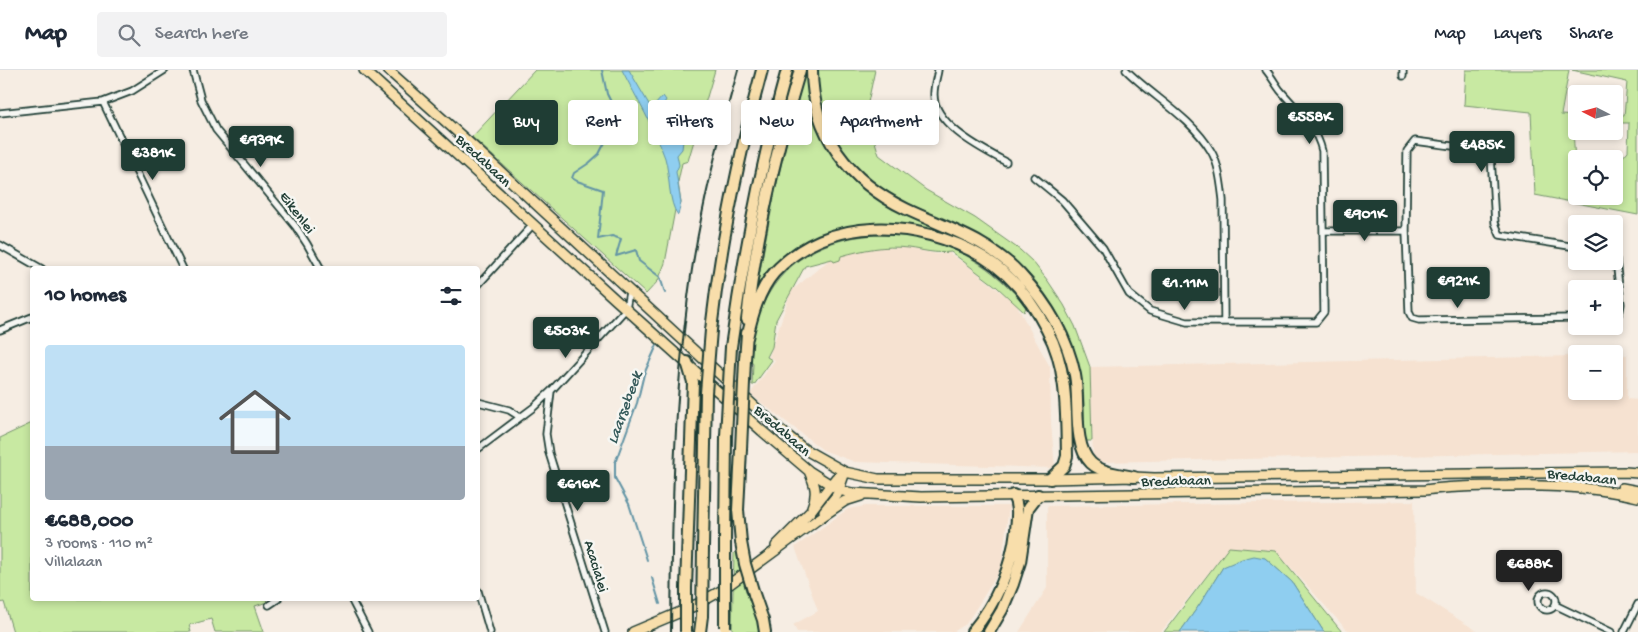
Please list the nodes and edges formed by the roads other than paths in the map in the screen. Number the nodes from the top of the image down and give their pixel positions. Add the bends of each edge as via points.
1 (165, 70) edge
2 (193, 70) edge
3 (364, 70) edge
4 (388, 70) edge
5 (762, 70) edge
6 (787, 70) edge
7 (800, 70) edge
8 (812, 70) edge
9 (938, 70) edge
10 (1126, 70) edge
11 (1266, 70) edge
12 (104, 102) junction
13 (0, 113) edge
14 (1006, 162) dead end
15 (1034, 178) dead end
16 (529, 229) dead end
17 (1323, 231) junction
18 (1406, 231) junction
19 (0, 245) edge
20 (1568, 246) edge
21 (37, 266) edge
22 (182, 266) edge
23 (318, 266) edge
24 (480, 283) edge
25 (628, 290) junction
26 (626, 309) junction
27 (30, 318) edge
28 (1568, 318) edge
29 (1224, 322) junction
30 (0, 330) edge
31 (747, 338) junction
32 (686, 362) junction
33 (551, 391) junction
34 (750, 401) junction
35 (480, 403) edge
36 (741, 412) junction
37 (520, 417) junction
38 (480, 447) edge
39 (809, 471) junction
40 (845, 472) junction
41 (1638, 473) edge
42 (1385, 474) junction
43 (1134, 477) junction
44 (968, 479) junction
45 (1050, 479) junction
46 (835, 488) junction
47 (1599, 489) junction
48 (1638, 490) edge
49 (1382, 491) junction
50 (864, 495) junction
51 (970, 495) junction
52 (1014, 495) junction
53 (1038, 495) junction
54 (1638, 498) edge
55 (810, 512) junction
56 (817, 520) junction
57 (770, 553) junction
58 (480, 598) edge
59 (275, 601) edge
60 (352, 601) edge
61 (1638, 604) edge
62 (269, 605) dead end
63 (1555, 606) dead end
64 (763, 620) junction
65 (724, 630) edge
66 (368, 632) edge
67 (490, 632) edge
68 (605, 632) edge
69 (634, 632) edge
70 (686, 632) edge
71 (701, 632) edge
72 (765, 632) edge
73 (770, 632) edge
74 (972, 632) edge
75 (989, 632) edge
76 (1611, 632) edge
77 (1624, 632) edge

1 - 12 street via 132,92
2 - 23 street, Eikenlei via 201,100 216,130 296,228
3 - 26 main road, Bredabaan
4 - 25 main road, Bredabaan
5 - 71 highway, bridge via 732,190 711,330 705,417
6 - 65 highway, bridge via 755,195 731,348 726,436
7 - 31 highway via 767,197 749,300
8 - 43 highway via 817,108 829,139 849,169 874,190 905,209 985,245 1011,264 1035,289 1053,316 1067,347 1075,376 1080,438 1085,455 1097,467
9 - 14 street via 934,94 937,109 953,129
10 - 29 street via 1189,124 1212,152 1223,200
11 - 17 street via 1319,138
12 - 13 street
12 - 22 street
15 - 29 street via 1067,205 1103,248 1129,294 1150,311 1187,322
16 - 24 street
17 - 18 street
17 - 29 street via 1324,312 1316,322
18 - 20 street via 1407,151 1415,141 1482,150 1491,156 1495,223 1500,235
18 - 28 street via 1409,312 1412,318
19 - 21 street
25 - 26 street
25 - 34 main road, Bredabaan
26 - 32 main road, Bredabaan
26 - 33 street
27 - 30 street
31 - 45 highway via 755,309 773,274 808,245 834,234 879,228 930,234 958,244 984,258 1020,289 1036,310 1056,352 1064,386 1067,456 1064,466
31 - 64 highway, bridge via 738,510 740,542
32 - 36 main road, Bredabaan
32 - 70 highway, bridge via 693,382
33 - 37 street
33 - 68 street, Acacialei via 546,434 549,453
34 - 36 street, Bredabaan
34 - 40 main road, Bredabaan via 804,449
35 - 37 street via 509,410
36 - 39 main road, Bredabaan
37 - 38 street
39 - 46 main road, Bredabaan
39 - 55 main road via 816,489
40 - 44 main road, Bredabaan via 878,479
40 - 46 main road
41 - 42 main road, Bredabaan
42 - 43 main road, Bredabaan
42 - 49 main road via 1392,483 1390,489
43 - 45 main road, Bredabaan
44 - 45 main road, Bredabaan
44 - 51 main road via 962,487 965,494
46 - 50 main road, Bredabaan
46 - 55 main road
46 - 56 main road via 832,502
47 - 48 main road
47 - 49 main road, Bredabaan via 1481,486
47 - 54 main road, Bredabaan
49 - 53 main road, Bredabaan
50 - 51 main road, Bredabaan
50 - 56 main road via 845,502
51 - 52 main road, Bredabaan
52 - 53 main road, Bredabaan
52 - 74 highway via 1017,514 1015,536 1006,573 995,600
53 - 75 highway via 1028,508 1020,562 1013,584
55 - 57 main road
56 - 57 main road
57 - 69 main road via 719,592
58 - 67 street
59 - 62 street
60 - 66 street
61 - 77 street
63 - 76 street
64 - 72 highway
64 - 73 highway

